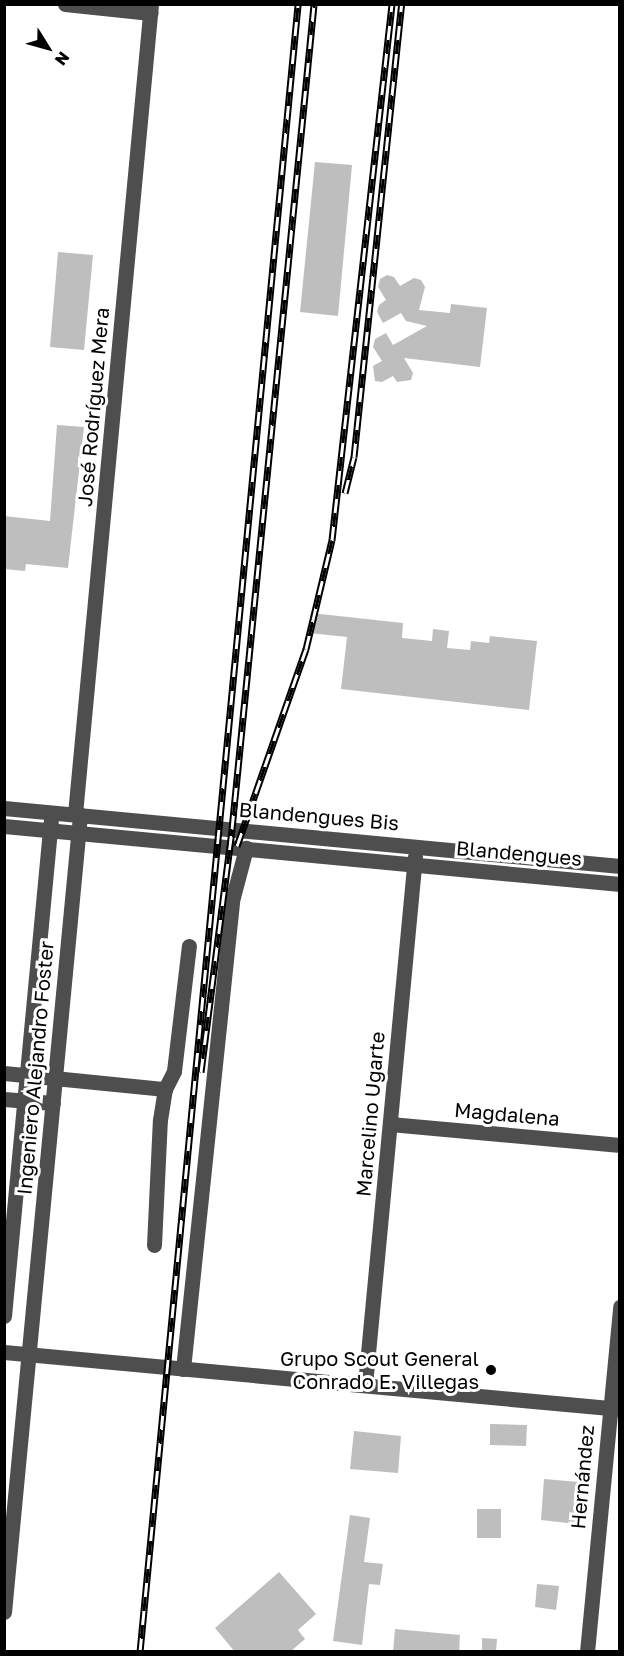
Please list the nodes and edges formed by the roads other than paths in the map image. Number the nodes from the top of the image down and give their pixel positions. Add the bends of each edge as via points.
1 (65, 4) edge
2 (151, 9) edge
3 (4, 808) edge
4 (52, 812) junction
5 (78, 814) junction
6 (4, 826) edge
7 (50, 830) junction
8 (78, 833) junction
9 (416, 847) junction
10 (246, 849) junction
11 (414, 864) junction
12 (620, 866) edge
13 (620, 884) edge
14 (189, 946) dead end
15 (4, 1072) edge
16 (27, 1075) junction
17 (55, 1077) junction
18 (165, 1089) junction
19 (4, 1099) edge
20 (25, 1101) junction
21 (53, 1103) junction
22 (390, 1124) junction
23 (620, 1145) edge
24 (154, 1245) dead end
25 (620, 1307) edge
26 (4, 1316) edge
27 (4, 1352) edge
28 (29, 1354) junction
29 (175, 1368) junction
30 (365, 1385) junction
31 (615, 1409) edge
32 (4, 1612) edge
33 (587, 1652) edge

1 - 2 street
2 - 5 street, José Rodríguez Mera
3 - 4 street, Blandengues Bis
4 - 5 street, Blandengues Bis
4 - 7 street, Ingeniero Alejandro Foster
5 - 8 street, Ingeniero Alejandro Foster
5 - 9 street, Blandengues Bis
6 - 7 street, Blandengues Bis
7 - 8 street, Blandengues Bis
7 - 16 street, Ingeniero Alejandro Foster
8 - 10 street, Blandengues Bis
8 - 17 street, Ingeniero Alejandro Foster
9 - 11 street, Marcelino Ugarte
9 - 12 street, Blandengues
10 - 11 street, Blandengues Bis
10 - 29 street via 233,897
11 - 13 street, Blandengues
11 - 22 street, Marcelino Ugarte
14 - 18 street via 174,1071
15 - 16 street
16 - 17 street
16 - 20 street, Ingeniero Alejandro Foster
17 - 18 street
17 - 21 street, Ingeniero Alejandro Foster
18 - 24 street
19 - 20 street
20 - 21 street
20 - 26 street, Ingeniero Alejandro Foster
21 - 28 street, Ingeniero Alejandro Foster
22 - 23 street, Magdalena
22 - 30 street, Marcelino Ugarte
25 - 31 street, Hernández
27 - 28 street
28 - 29 street
28 - 32 street, Ingeniero Alejandro Foster
29 - 30 street
30 - 31 street
31 - 33 street, Hernández

